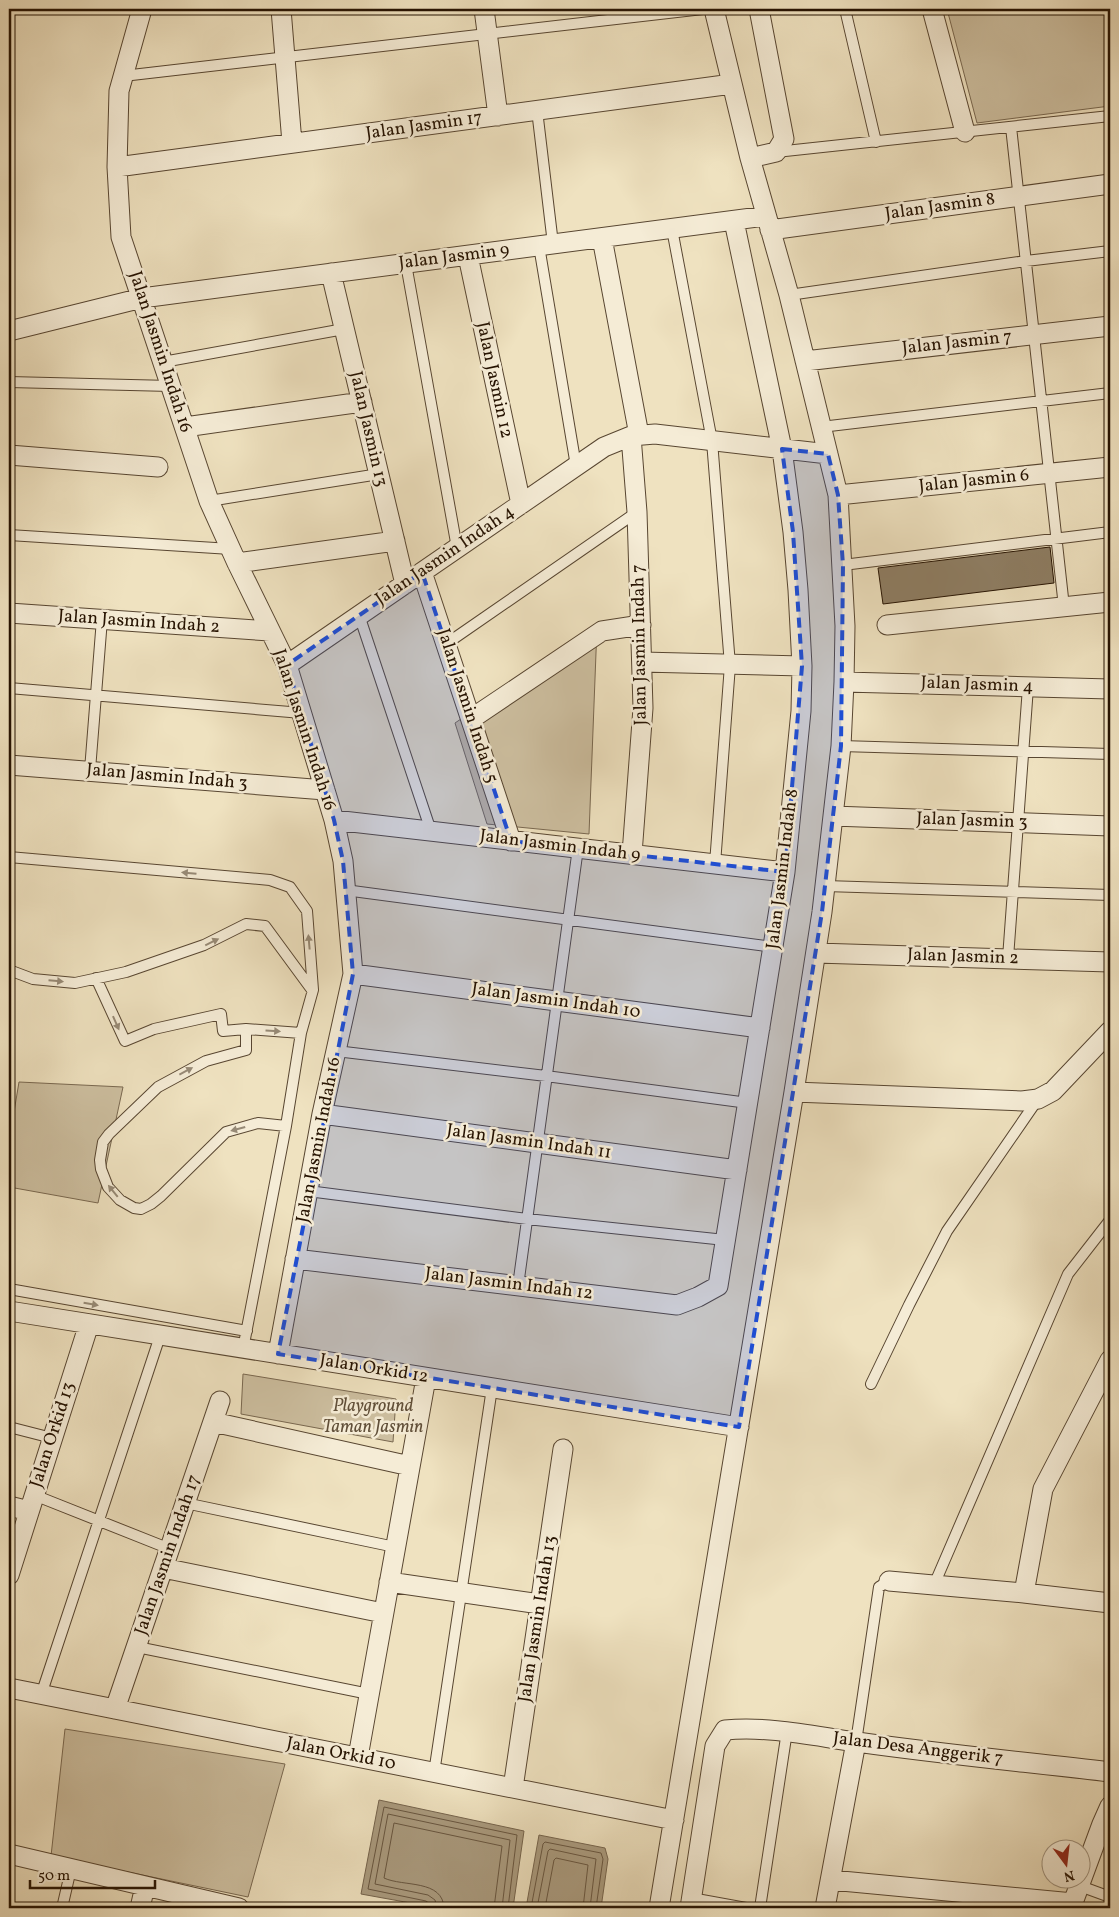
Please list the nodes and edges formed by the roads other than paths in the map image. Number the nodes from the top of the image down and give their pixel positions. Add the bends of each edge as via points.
1 (142, 9) edge
2 (281, 9) edge
3 (484, 9) edge
4 (702, 9) edge
5 (714, 9) edge
6 (759, 9) edge
7 (845, 9) edge
8 (932, 9) edge
9 (487, 33) junction
10 (285, 58) junction
11 (123, 76) junction
12 (732, 84) junction
13 (537, 110) junction
14 (498, 116) junction
15 (1110, 116) edge
16 (1011, 128) junction
17 (965, 132) junction
18 (876, 142) junction
19 (292, 143) junction
20 (776, 152) junction
21 (750, 158) junction
22 (117, 167) junction
23 (1110, 184) edge
24 (1019, 196) junction
25 (734, 220) junction
26 (768, 223) junction
27 (672, 229) junction
28 (602, 238) junction
29 (546, 245) junction
30 (1110, 251) edge
31 (468, 256) junction
32 (1026, 261) junction
33 (406, 264) junction
34 (331, 274) junction
35 (789, 295) junction
36 (142, 298) junction
37 (1110, 326) edge
38 (344, 329) junction
39 (9, 331) edge
40 (1034, 335) junction
41 (805, 360) junction
42 (163, 362) junction
43 (9, 382) edge
44 (171, 386) junction
45 (1110, 393) edge
46 (1041, 401) junction
47 (362, 402) junction
48 (821, 427) junction
49 (185, 428) junction
50 (635, 436) junction
51 (712, 441) junction
52 (782, 449) junction
53 (828, 454) junction
54 (9, 455) edge
55 (576, 466) junction
56 (158, 467) dead end
57 (1110, 467) edge
58 (1049, 473) junction
59 (379, 474) junction
60 (838, 494) junction
61 (209, 501) junction
62 (521, 504) junction
63 (637, 512) junction
64 (1110, 532) edge
65 (9, 535) edge
66 (1056, 539) junction
67 (395, 541) junction
68 (457, 548) junction
69 (234, 556) junction
70 (843, 565) junction
71 (422, 572) junction
72 (405, 584) junction
73 (1110, 602) edge
74 (1064, 607) junction
75 (9, 613) edge
76 (360, 615) junction
77 (102, 619) junction
78 (641, 625) junction
79 (887, 625) dead end
80 (270, 631) junction
81 (446, 644) junction
82 (642, 662) junction
83 (287, 665) junction
84 (730, 665) junction
85 (802, 666) junction
86 (844, 682) junction
87 (1028, 687) junction
88 (9, 688) edge
89 (1110, 689) edge
90 (96, 696) junction
91 (302, 713) junction
92 (471, 719) junction
93 (841, 746) junction
94 (1023, 751) junction
95 (1110, 754) edge
96 (9, 765) edge
97 (90, 770) junction
98 (326, 790) junction
99 (833, 816) junction
100 (334, 820) junction
101 (1018, 822) junction
102 (1110, 826) edge
103 (431, 832) junction
104 (511, 840) junction
105 (578, 848) junction
106 (632, 854) junction
107 (9, 857) edge
108 (715, 864) junction
109 (785, 872) junction
110 (825, 886) junction
111 (345, 890) junction
112 (1013, 892) junction
113 (1110, 895) edge
114 (568, 920) junction
115 (773, 947) junction
116 (816, 953) junction
117 (1008, 958) junction
118 (1110, 962) edge
119 (9, 970) edge
120 (353, 974) junction
121 (96, 978) junction
122 (313, 990) junction
123 (556, 1001) junction
124 (760, 1028) junction
125 (246, 1029) junction
126 (1110, 1031) edge
127 (301, 1033) junction
128 (336, 1051) junction
129 (546, 1076) junction
130 (794, 1092) junction
131 (1038, 1099) junction
132 (748, 1103) junction
133 (322, 1114) junction
134 (286, 1126) junction
135 (537, 1143) junction
136 (737, 1170) junction
137 (308, 1191) junction
138 (527, 1218) junction
139 (1110, 1220) edge
140 (725, 1240) junction
141 (296, 1259) junction
142 (518, 1286) junction
143 (718, 1286) joint
144 (9, 1289) edge
145 (40, 1295) junction
146 (63, 1299) junction
147 (9, 1312) edge
148 (36, 1316) junction
149 (58, 1319) junction
150 (89, 1324) junction
151 (160, 1336) junction
152 (245, 1340) junction
153 (278, 1354) junction
154 (1110, 1360) edge
155 (426, 1378) junction
156 (871, 1384) dead end
157 (492, 1388) junction
158 (220, 1401) dead end
159 (213, 1422) junction
160 (9, 1427) edge
161 (739, 1427) junction
162 (52, 1438) junction
163 (563, 1449) dead end
164 (410, 1466) junction
165 (32, 1503) junction
166 (185, 1503) junction
167 (9, 1506) edge
168 (99, 1521) junction
169 (395, 1547) junction
170 (170, 1549) junction
171 (163, 1568) junction
172 (9, 1575) edge
173 (889, 1580) joint
174 (389, 1582) junction
175 (934, 1585) junction
176 (461, 1593) junction
177 (1024, 1593) junction
178 (1110, 1603) edge
179 (540, 1604) junction
180 (383, 1612) junction
181 (137, 1646) junction
182 (9, 1688) edge
183 (369, 1694) junction
184 (41, 1695) junction
185 (115, 1709) junction
186 (787, 1731) junction
187 (856, 1742) junction
188 (358, 1757) junction
189 (1110, 1772) edge
190 (434, 1773) junction
191 (513, 1788) junction
192 (1110, 1806) edge
193 (674, 1820) junction
194 (9, 1854) edge
195 (71, 1869) junction
196 (831, 1880) junction
197 (145, 1886) junction
198 (1110, 1898) edge
199 (1075, 1899) edge
200 (691, 1903) edge
201 (205, 1904) edge
202 (62, 1908) edge
203 (140, 1908) edge
204 (239, 1908) edge
205 (660, 1908) edge
206 (746, 1908) edge
207 (760, 1908) edge
208 (825, 1908) edge

1 - 11 street, Jalan Jasmin Indah 16
2 - 10 street
3 - 9 street
4 - 9 lane
5 - 12 street
6 - 20 street via 784,138
7 - 18 lane
8 - 17 street
9 - 10 lane
9 - 14 street
10 - 11 lane
10 - 19 street
11 - 22 street, Jalan Jasmin Indah 16 via 119,92
12 - 13 street, Jalan Jasmin 17
12 - 21 street
13 - 14 street, Jalan Jasmin 17
13 - 29 lane
14 - 19 street, Jalan Jasmin 17
15 - 16 lane
16 - 17 lane
16 - 24 lane
17 - 18 lane
18 - 20 lane
19 - 22 street, Jalan Jasmin 17
20 - 21 street
21 - 26 street
22 - 36 street, Jalan Jasmin Indah 16 via 121,237
23 - 24 street, Jalan Jasmin 8
24 - 26 street, Jalan Jasmin 8
24 - 32 lane
25 - 26 street, Jalan Jasmin 9
25 - 27 street, Jalan Jasmin 9
25 - 52 street, Jalan Jasmin Indah 8
26 - 35 street
27 - 28 street, Jalan Jasmin 9
27 - 51 lane
28 - 29 street, Jalan Jasmin 9
28 - 50 street, Jalan Jasmin Indah 7
29 - 31 street, Jalan Jasmin 9
29 - 55 lane
30 - 32 lane
31 - 33 street, Jalan Jasmin 9
31 - 62 street, Jalan Jasmin 12
32 - 35 lane
32 - 40 lane
33 - 34 street, Jalan Jasmin 9
33 - 68 lane
34 - 36 street, Jalan Jasmin 9
34 - 38 street, Jalan Jasmin 13
35 - 41 street
36 - 39 street
36 - 42 street, Jalan Jasmin Indah 16
37 - 40 street, Jalan Jasmin 7
38 - 42 lane
38 - 47 street, Jalan Jasmin 13
40 - 41 street, Jalan Jasmin 7
40 - 46 lane
41 - 48 street
42 - 44 street, Jalan Jasmin Indah 16
43 - 44 lane
44 - 49 street, Jalan Jasmin Indah 16
45 - 46 lane
46 - 48 lane
46 - 58 lane
47 - 49 street
47 - 59 street, Jalan Jasmin 13
48 - 53 street
49 - 61 street, Jalan Jasmin Indah 16
50 - 51 street via 655,434
50 - 55 street, Jalan Jasmin Indah 4 via 604,447
50 - 63 street, Jalan Jasmin Indah 7
51 - 52 street
51 - 84 lane
52 - 53 street
52 - 85 street, Jalan Jasmin Indah 8 via 794,532
53 - 60 street
54 - 56 street
55 - 62 street, Jalan Jasmin Indah 4
57 - 58 street, Jalan Jasmin 6
58 - 60 street, Jalan Jasmin 6
58 - 66 lane
59 - 61 lane
59 - 67 street, Jalan Jasmin 13
60 - 70 street
61 - 69 street, Jalan Jasmin Indah 16
62 - 68 street, Jalan Jasmin Indah 4
63 - 78 street, Jalan Jasmin Indah 7
63 - 81 lane
64 - 66 lane
65 - 69 lane
66 - 70 lane
66 - 74 lane
67 - 69 street
67 - 72 street, Jalan Jasmin 13
68 - 71 street, Jalan Jasmin Indah 4
69 - 80 street, Jalan Jasmin Indah 16
70 - 86 street
71 - 72 street, Jalan Jasmin Indah 4
71 - 81 street, Jalan Jasmin Indah 5
72 - 76 street, Jalan Jasmin Indah 4
73 - 74 street
74 - 79 street
75 - 77 street, Jalan Jasmin Indah 2
76 - 83 street, Jalan Jasmin Indah 4
76 - 103 lane
77 - 80 street, Jalan Jasmin Indah 2
77 - 90 lane
78 - 82 street, Jalan Jasmin Indah 7
78 - 92 street via 602,631
80 - 83 street, Jalan Jasmin Indah 16
81 - 92 street, Jalan Jasmin Indah 5
82 - 84 street
82 - 106 street, Jalan Jasmin Indah 7 via 643,708
83 - 91 street, Jalan Jasmin Indah 16
84 - 85 street
84 - 108 lane
85 - 109 street, Jalan Jasmin Indah 8 via 801,711
86 - 87 street, Jalan Jasmin 4
86 - 93 street
87 - 89 street, Jalan Jasmin 4
87 - 94 lane
88 - 90 lane
90 - 91 lane
90 - 97 lane
91 - 98 street, Jalan Jasmin Indah 16
92 - 104 street, Jalan Jasmin Indah 5
93 - 94 lane
93 - 99 street
94 - 95 lane
94 - 101 lane
96 - 97 street, Jalan Jasmin Indah 3
97 - 98 street, Jalan Jasmin Indah 3
98 - 100 street, Jalan Jasmin Indah 16
99 - 101 street, Jalan Jasmin 3
99 - 110 street
100 - 103 street, Jalan Jasmin Indah 9
100 - 111 street, Jalan Jasmin Indah 16
101 - 102 street, Jalan Jasmin 3
101 - 112 lane
103 - 104 street, Jalan Jasmin Indah 9
104 - 105 street, Jalan Jasmin Indah 9
105 - 106 street, Jalan Jasmin Indah 9
105 - 114 lane
106 - 108 street, Jalan Jasmin Indah 9
122 -> 107 lane via 307,911 290,887 270,880
108 - 109 street, Jalan Jasmin Indah 9
109 - 115 street, Jalan Jasmin Indah 8
110 - 112 lane
110 - 116 street
111 - 114 lane
111 - 120 street, Jalan Jasmin Indah 16
112 - 113 lane
112 - 117 lane
114 - 115 lane
114 - 123 lane
115 - 124 street, Jalan Jasmin Indah 8
116 - 117 street, Jalan Jasmin 2
116 - 130 street
117 - 118 street, Jalan Jasmin 2
119 -> 121 lane via 33,979 75,983
120 - 123 street, Jalan Jasmin Indah 10
120 - 128 street, Jalan Jasmin Indah 16
121 -> 122 lane via 126,972 204,945 246,924 264,926
121 -> 125 lane via 125,1041 154,1029 221,1014 223,1031
122 - 127 lane
123 - 124 street, Jalan Jasmin Indah 10
123 - 129 lane
124 - 132 street, Jalan Jasmin Indah 8
125 -> 127 lane
134 -> 125 lane via 258,1123 226,1132 146,1207 134,1208 120,1200 108,1187 100,1160 109,1134 158,1087 206,1061 246,1050
126 - 131 street via 1052,1091
127 - 134 lane
128 - 129 lane
128 - 133 street, Jalan Jasmin Indah 16
129 - 132 lane
129 - 135 lane
130 - 131 street
130 - 161 street
131 - 156 lane via 948,1231
132 - 136 street, Jalan Jasmin Indah 8
133 - 135 street, Jalan Jasmin Indah 11
133 - 137 street, Jalan Jasmin Indah 16
134 - 152 lane
135 - 136 street, Jalan Jasmin Indah 11
135 - 138 lane
136 - 140 street, Jalan Jasmin Indah 8
137 - 138 lane
137 - 141 street, Jalan Jasmin Indah 16
138 - 140 lane
138 - 142 lane
139 - 175 lane via 1068,1274
140 - 143 street, Jalan Jasmin Indah 8
141 - 142 street, Jalan Jasmin Indah 12
141 - 153 street, Jalan Jasmin Indah 16
142 - 143 street, Jalan Jasmin Indah 12 via 677,1305
144 - 145 lane
145 - 146 lane
145 - 148 lane
146 - 149 lane
146 -> 152 lane
147 - 148 street, Jalan Orkid 12
148 - 149 street, Jalan Orkid 12
149 - 150 street, Jalan Orkid 12
150 - 151 street, Jalan Orkid 12
150 - 162 street, Jalan Orkid 13
151 - 152 street, Jalan Orkid 12
151 - 168 lane
152 - 153 street, Jalan Orkid 12
153 - 155 street, Jalan Orkid 12
154 - 177 street via 1043,1490
155 - 157 street, Jalan Orkid 12
155 - 164 street
157 - 161 street, Jalan Orkid 12
157 - 176 lane
158 - 159 street, Jalan Jasmin Indah 17
159 - 164 street
159 - 166 street, Jalan Jasmin Indah 17
160 - 162 lane
161 - 193 street
162 - 165 street, Jalan Orkid 13
163 - 179 street, Jalan Jasmin Indah 13
164 - 169 street
165 - 167 street
165 - 168 lane
165 - 172 street, Jalan Orkid 13
166 - 169 lane
166 - 170 street, Jalan Jasmin Indah 17
168 - 170 lane
168 - 184 lane
169 - 174 street
170 - 171 street, Jalan Jasmin Indah 17
171 - 180 street
171 - 181 street, Jalan Jasmin Indah 17
173 - 175 street
173 - 187 lane via 879,1587
174 - 176 street
174 - 180 street
175 - 177 street
176 - 179 street
176 - 190 lane
177 - 178 street
179 - 191 street, Jalan Jasmin Indah 13
180 - 183 street
181 - 183 lane
181 - 185 street, Jalan Jasmin Indah 17
182 - 184 street, Jalan Orkid 10
183 - 188 street
184 - 185 street, Jalan Orkid 10
185 - 188 street, Jalan Orkid 10
186 - 187 street, Jalan Desa Anggerik 7
186 - 200 street, Jalan Desa Anggerik 7 via 725,1730 715,1746
186 - 207 lane
187 - 189 street, Jalan Desa Anggerik 7
187 - 196 street
188 - 190 street, Jalan Orkid 10
190 - 191 street, Jalan Orkid 10
191 - 193 street, Jalan Orkid 10
192 - 199 street
193 - 205 street
194 - 195 street
195 - 197 street
195 - 202 lane
196 - 199 street
196 - 208 street
197 - 201 street
197 - 203 street
198 - 199 lane
200 - 206 lane
201 - 204 street

